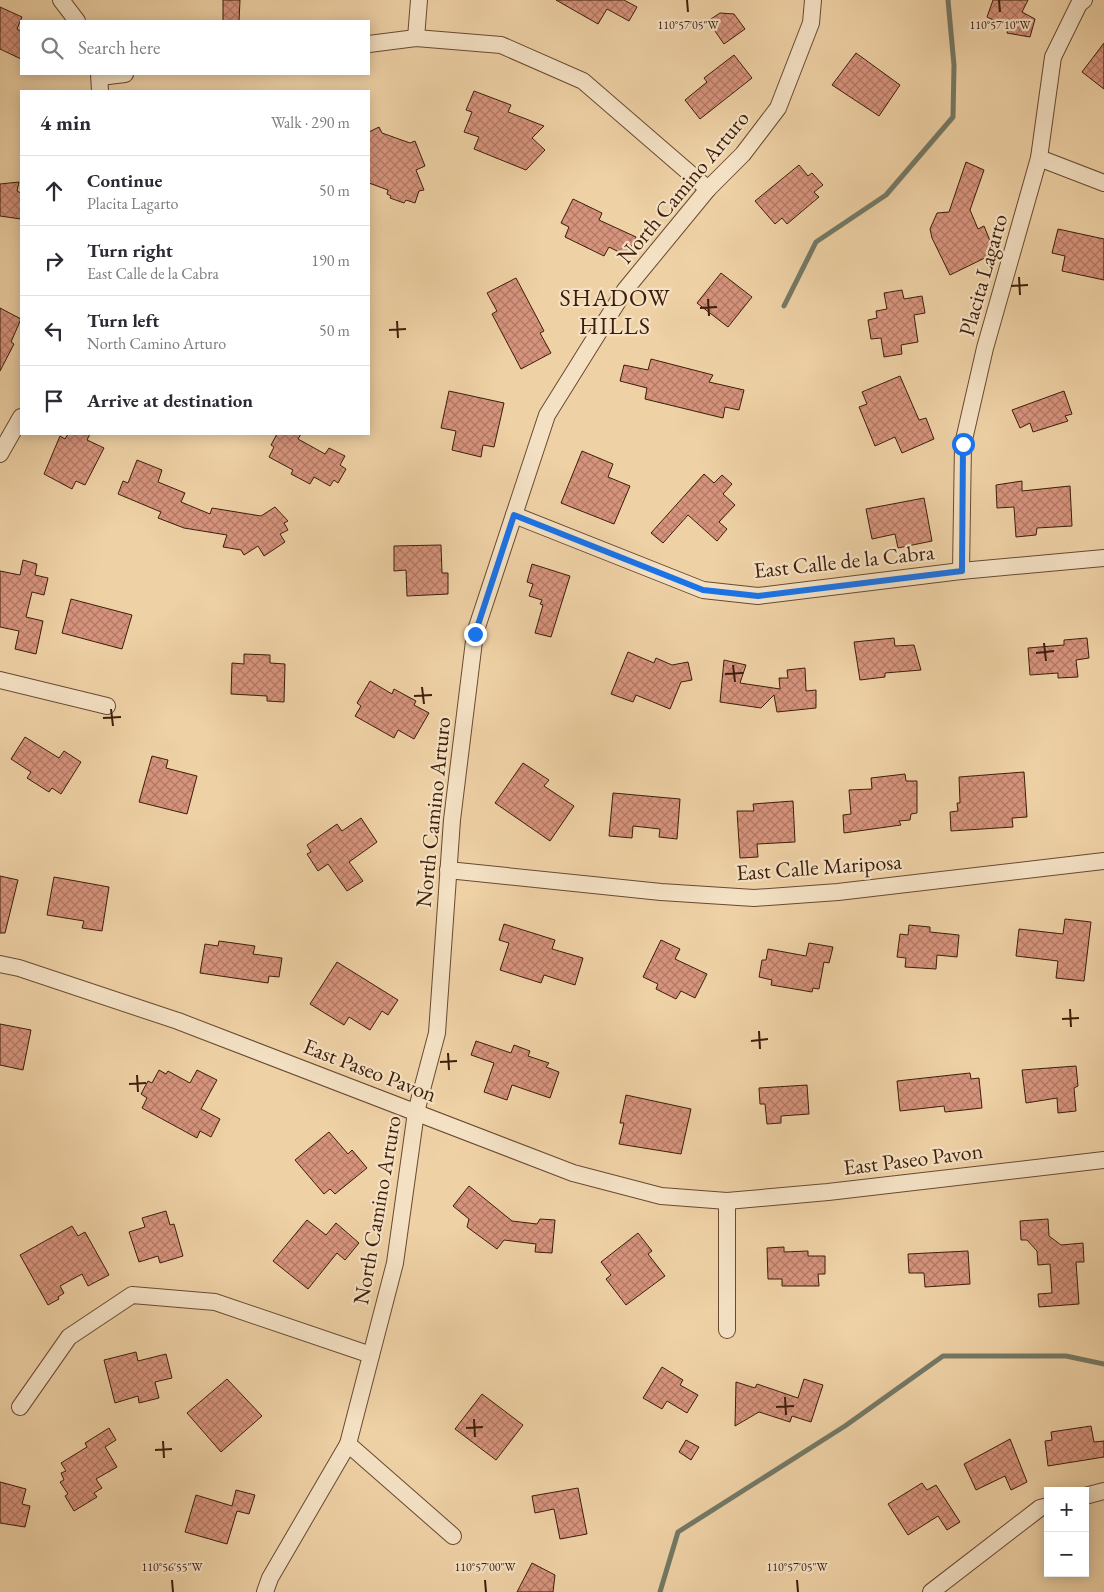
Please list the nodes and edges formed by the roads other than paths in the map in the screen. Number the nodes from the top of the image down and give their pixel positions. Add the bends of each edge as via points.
1 (61, 0) edge
2 (418, 0) edge
3 (813, 0) edge
4 (1084, 0) edge
5 (76, 20) edge
6 (416, 38) junction
7 (370, 44) edge
8 (121, 75) edge
9 (100, 81) edge
10 (1039, 158) junction
11 (1104, 183) edge
12 (708, 189) junction
13 (20, 419) edge
14 (0, 454) edge
15 (514, 515) junction
16 (1104, 558) edge
17 (962, 571) junction
18 (0, 680) edge
19 (106, 706) dead end
20 (1104, 861) edge
21 (448, 870) junction
22 (0, 964) edge
23 (416, 1112) junction
24 (1104, 1160) edge
25 (727, 1201) junction
26 (727, 1330) dead end
27 (371, 1356) junction
28 (20, 1406) dead end
29 (348, 1444) junction
30 (1104, 1491) edge
31 (1089, 1495) edge
32 (1044, 1507) edge
33 (453, 1536) dead end
34 (265, 1592) edge
35 (931, 1592) edge

1 - 5 street
2 - 6 street
3 - 12 street, North Camino Arturo via 811,23 778,108 743,154
4 - 10 street, Placita Lagarto via 1053,57
6 - 7 street
6 - 12 street via 501,45 583,81
8 - 9 street
10 - 11 street
10 - 17 street, Placita Lagarto via 963,444
12 - 15 street, North Camino Arturo via 625,290 547,415
13 - 14 street
15 - 17 street, East Calle de la Cabra via 703,590 758,596
15 - 21 street, North Camino Arturo via 475,634
16 - 17 street, East Calle de la Cabra
18 - 19 street
20 - 21 street, East Calle Mariposa via 838,892 754,898
21 - 23 street, North Camino Arturo via 437,1033
22 - 23 street, East Paseo Pavon via 178,1021
23 - 25 street, East Paseo Pavon via 573,1173 660,1196
23 - 27 street, North Camino Arturo via 395,1263
24 - 25 street, East Paseo Pavon
25 - 26 street
27 - 28 street via 216,1302 132,1295 69,1337
27 - 29 street, North Camino Arturo
29 - 33 street
29 - 34 street, North Camino Arturo
30 - 31 street
32 - 35 street

